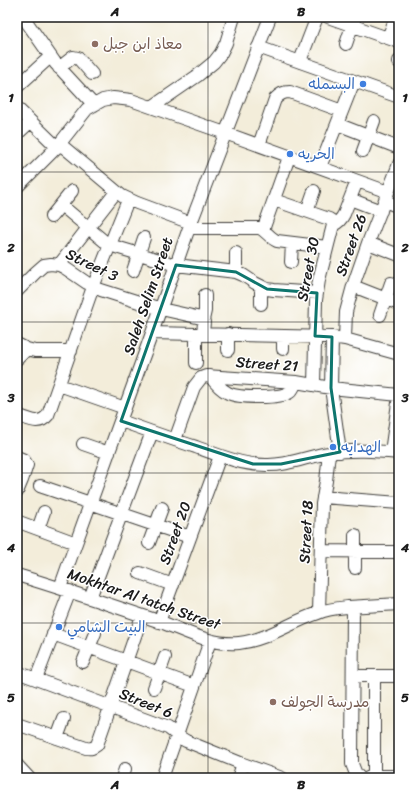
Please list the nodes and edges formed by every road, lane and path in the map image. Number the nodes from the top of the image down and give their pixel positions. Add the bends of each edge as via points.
1 (234, 17) edge
2 (270, 17) edge
3 (317, 17) edge
4 (328, 17) edge
5 (396, 17) edge
6 (25, 21) edge
7 (354, 21) edge
8 (393, 40) edge
9 (346, 44) dead end
10 (258, 47) junction
11 (50, 57) junction
12 (300, 61) junction
13 (59, 68) junction
14 (92, 74) dead end
15 (354, 81) junction
16 (17, 87) edge
17 (399, 97) edge
18 (94, 105) junction
19 (152, 107) junction
20 (17, 108) edge
21 (342, 111) junction
22 (374, 121) dead end
23 (30, 122) junction
24 (337, 124) junction
25 (225, 133) junction
26 (17, 134) edge
27 (369, 136) junction
28 (259, 145) junction
29 (58, 146) junction
30 (399, 148) edge
31 (363, 151) dead end
32 (289, 157) junction
33 (399, 164) edge
34 (320, 167) junction
35 (357, 181) junction
36 (17, 187) edge
37 (314, 191) dead end
38 (72, 192) dead end
39 (116, 192) junction
40 (350, 199) junction
41 (128, 200) junction
42 (274, 200) junction
43 (384, 201) junction
44 (61, 205) junction
45 (399, 207) edge
46 (307, 211) junction
47 (51, 217) dead end
48 (190, 225) junction
49 (333, 225) junction
50 (88, 228) junction
51 (263, 230) junction
52 (144, 238) dead end
53 (292, 243) junction
54 (368, 243) junction
55 (110, 244) junction
56 (327, 247) junction
57 (138, 253) junction
58 (236, 253) dead end
59 (399, 255) edge
60 (292, 262) dead end
61 (176, 264) junction
62 (59, 265) junction
63 (133, 271) dead end
64 (236, 272) junction
65 (391, 283) dead end
66 (261, 286) junction
67 (353, 286) junction
68 (94, 287) junction
69 (17, 291) edge
70 (317, 293) junction
71 (205, 295) dead end
72 (386, 298) junction
73 (261, 304) dead end
74 (399, 304) edge
75 (161, 309) junction
76 (380, 315) dead end
77 (203, 320) junction
78 (152, 333) junction
79 (200, 334) junction
80 (228, 334) junction
81 (283, 336) junction
82 (315, 336) junction
83 (332, 337) junction
84 (344, 339) junction
85 (22, 346) edge
86 (283, 349) dead end
87 (228, 350) dead end
88 (71, 351) junction
89 (399, 354) edge
90 (17, 359) edge
91 (196, 364) dead end
92 (210, 376) junction
93 (296, 382) junction
94 (59, 385) junction
95 (314, 385) junction
96 (331, 388) junction
97 (399, 398) edge
98 (125, 408) junction
99 (17, 415) edge
100 (121, 421) junction
101 (152, 432) junction
102 (175, 440) junction
103 (83, 444) dead end
104 (334, 452) junction
105 (109, 453) junction
106 (395, 453) edge
107 (220, 456) junction
108 (17, 457) edge
109 (40, 486) dead end
110 (17, 492) edge
111 (324, 497) junction
112 (90, 503) junction
113 (399, 503) edge
114 (162, 508) dead end
115 (44, 512) dead end
116 (122, 514) junction
117 (19, 522) dead end
118 (156, 525) junction
119 (38, 529) junction
120 (355, 535) dead end
121 (190, 537) junction
122 (76, 543) junction
123 (150, 543) dead end
124 (321, 551) junction
125 (355, 552) junction
126 (399, 552) edge
127 (355, 568) dead end
128 (140, 573) dead end
129 (17, 575) edge
130 (173, 585) junction
131 (65, 589) junction
132 (90, 598) junction
133 (399, 604) edge
134 (353, 607) junction
135 (319, 612) junction
136 (142, 616) junction
137 (159, 622) junction
138 (95, 633) dead end
139 (53, 634) junction
140 (210, 641) junction
141 (89, 648) junction
142 (165, 657) dead end
143 (126, 661) junction
144 (83, 662) dead end
145 (17, 672) edge
146 (159, 673) junction
147 (353, 676) junction
148 (374, 676) junction
149 (399, 676) edge
150 (36, 679) junction
151 (194, 686) junction
152 (154, 688) dead end
153 (110, 706) junction
154 (64, 718) dead end
155 (17, 724) edge
156 (177, 735) junction
157 (57, 738) junction
158 (243, 764) junction
159 (17, 765) edge
160 (255, 773) edge
161 (399, 776) edge
162 (371, 777) edge
163 (29, 778) edge
164 (162, 778) edge
165 (238, 778) edge
166 (280, 778) edge
167 (360, 778) edge

1 - 19 street via 226,43 214,62
2 - 10 street, Saleh Selim Street
3 - 12 street
4 - 7 street
5 - 8 street
6 - 11 street
7 - 8 street
7 - 9 street
10 - 12 street
10 - 25 street, Saleh Selim Street
11 - 13 street
11 - 16 street
12 - 15 street
13 - 14 street via 76,57
13 - 18 street
15 - 17 street
15 - 21 street
18 - 19 street via 103,100 123,98
18 - 29 street via 87,109
19 - 25 street
20 - 23 street
21 - 24 street
21 - 28 street via 290,92 279,94
22 - 27 street
23 - 26 street
23 - 29 street
24 - 27 street
24 - 34 street
25 - 28 street
25 - 48 street, Saleh Selim Street
27 - 30 street
27 - 31 street
28 - 32 street
29 - 36 street
29 - 39 street
32 - 34 street
32 - 42 street
33 - 43 street, Street 26
34 - 35 street
35 - 40 street
35 - 43 street
37 - 46 street
38 - 44 street
39 - 41 street
39 - 50 street
40 - 43 street
40 - 49 street via 342,219
41 - 48 street
41 - 55 street
42 - 46 street, Street 30
42 - 51 street
43 - 45 street
43 - 54 street, Street 26
44 - 47 street
44 - 50 street
46 - 49 street, Street 30 via 329,219
48 - 51 street
48 - 61 street, Saleh Selim Street
49 - 56 street, Street 30
50 - 55 street
50 - 62 street
51 - 53 street via 274,240
52 - 57 street
53 - 56 street
53 - 60 street
54 - 59 street
54 - 67 street, Street 26
55 - 57 street
55 - 68 street
56 - 70 street, Street 30
57 - 61 street
57 - 63 street
58 - 64 street
61 - 64 street
61 - 75 street, Saleh Selim Street
62 - 68 street, Street 3
62 - 69 street, Street 3 via 44,265
64 - 66 street
65 - 72 street
66 - 70 street via 274,290
66 - 73 street
67 - 72 street
67 - 84 street, Street 26 via 346,312
68 - 75 street, Street 3
68 - 88 street
70 - 82 street, Street 30
71 - 77 street
72 - 74 street
72 - 76 street
75 - 77 street, Street 3
75 - 78 street, Saleh Selim Street
77 - 79 street
78 - 79 street
78 - 98 street, Saleh Selim Street
79 - 80 street
79 - 91 street
80 - 81 street
80 - 87 street
81 - 82 street
81 - 86 street
82 - 83 street
82 - 95 street, Street 30
83 - 84 street
83 - 96 street
84 - 89 street
85 - 88 street via 35,351
85 - 90 street
88 - 94 street
92 - 93 street, Street 21
92 - 93 street via 221,389 234,396 283,395 292,391
92 - 102 street via 201,378 194,387
93 - 95 street, Street 21
94 - 98 street
94 - 99 street via 45,419 35,421
95 - 96 street, Street 21
96 - 97 street, Street 21
96 - 104 street
97 - 106 street
98 - 100 street, Saleh Selim Street
100 - 101 street
100 - 105 street, Saleh Selim Street
101 - 102 street
101 - 116 street
102 - 107 street
103 - 105 street
104 - 106 street via 353,450
104 - 107 street via 267,465
104 - 111 street, Street 18
105 - 112 street, Saleh Selim Street
107 - 121 street, Street 20
108 - 110 street via 24,460 26,465
109 - 112 street
111 - 113 street
111 - 124 street, Street 18
112 - 116 street
112 - 122 street, Saleh Selim Street
114 - 118 street
115 - 119 street
116 - 118 street
116 - 132 street
117 - 119 street
118 - 121 street
118 - 123 street
119 - 122 street
120 - 125 street
121 - 130 street, Street 20
122 - 131 street, Saleh Selim Street
124 - 125 street
124 - 135 street, Street 18
125 - 126 street
125 - 127 street
128 - 130 street
129 - 131 street, Mokhtar Al tatch Street
130 - 137 street, Street 20
131 - 132 street, Mokhtar Al tatch Street
131 - 139 street, Saleh Selim Street
132 - 136 street, Mokhtar Al tatch Street
133 - 134 street, Mokhtar Al tatch Street
134 - 135 street, Mokhtar Al tatch Street
134 - 147 street
135 - 140 street, Mokhtar Al tatch Street via 252,641
136 - 137 street, Mokhtar Al tatch Street
136 - 143 street
137 - 140 street, Mokhtar Al tatch Street
138 - 141 street
139 - 141 street
139 - 150 street, Saleh Selim Street
140 - 151 street
141 - 143 street
141 - 144 street
142 - 146 street
143 - 146 street
143 - 153 street
145 - 150 street, Street 6
146 - 151 street
146 - 152 street
147 - 148 street
147 - 167 street via 352,764
148 - 149 street
148 - 162 street
150 - 153 street, Street 6
151 - 156 street
153 - 156 street, Street 6 via 168,728
153 - 157 street via 94,748 86,748
154 - 157 street
155 - 157 street
156 - 158 street, Street 6
156 - 164 street
158 - 160 street, Street 6
158 - 165 street
159 - 163 street
160 - 166 street, Street 6
161 - 162 street

